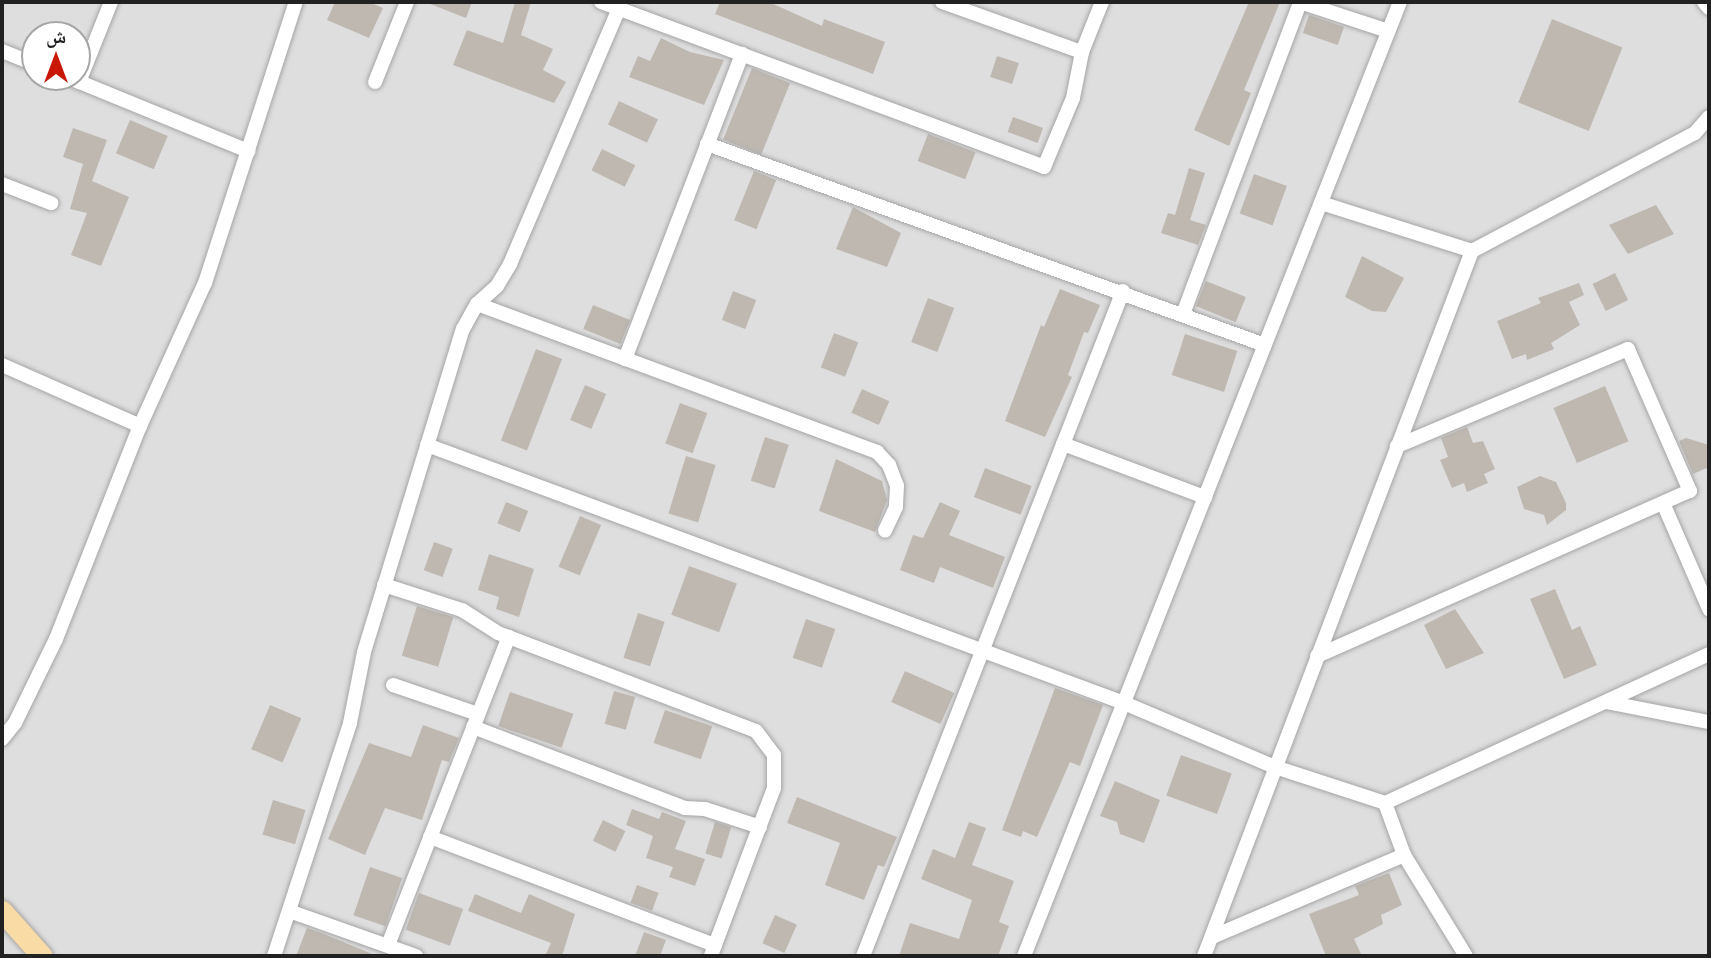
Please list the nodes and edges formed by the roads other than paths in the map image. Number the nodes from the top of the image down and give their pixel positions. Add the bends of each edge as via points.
1 (111, 2) edge
2 (296, 2) edge
3 (408, 2) edge
4 (601, 2) edge
5 (942, 2) edge
6 (1102, 2) edge
7 (1400, 2) edge
8 (1703, 2) edge
9 (619, 8) junction
10 (1709, 8) edge
11 (1388, 31) junction
12 (91, 43) edge
13 (2, 51) edge
14 (1082, 52) junction
15 (742, 54) junction
16 (21, 58) edge
17 (375, 82) dead end
18 (91, 87) edge
19 (1709, 117) edge
20 (708, 144) junction
21 (248, 151) junction
22 (2, 184) edge
23 (51, 203) dead end
24 (1321, 203) junction
25 (1472, 251) junction
26 (1123, 291) junction
27 (477, 304) junction
28 (1183, 314) junction
29 (1265, 345) junction
30 (625, 359) junction
31 (2, 365) edge
32 (140, 426) junction
33 (1063, 444) junction
34 (427, 445) junction
35 (1397, 446) junction
36 (1205, 497) junction
37 (1663, 503) junction
38 (885, 531) dead end
39 (384, 585) junction
40 (1709, 609) edge
41 (509, 637) junction
42 (982, 651) junction
43 (1709, 654) edge
44 (1317, 656) junction
45 (393, 685) dead end
46 (1606, 702) junction
47 (1124, 703) junction
48 (476, 721) junction
49 (1709, 722) edge
50 (2, 739) edge
51 (1275, 768) junction
52 (1385, 803) junction
53 (760, 827) junction
54 (430, 837) junction
55 (1404, 856) junction
56 (2, 911) edge
57 (289, 911) junction
58 (1212, 937) junction
59 (388, 945) junction
60 (713, 951) edge
61 (43, 956) edge
62 (274, 956) edge
63 (416, 956) edge
64 (863, 956) edge
65 (1024, 956) edge
66 (1204, 956) edge
67 (1466, 956) edge

1 - 12 street
2 - 21 street
3 - 17 street
4 - 9 street
5 - 14 street
6 - 14 street
7 - 11 street
8 - 10 street
9 - 15 street
9 - 27 street via 510,264 497,286
11 - 24 street
11 - 28 street via 1300,2
13 - 16 street
14 - 15 street via 1073,98 1044,167
15 - 20 street
18 - 21 street
19 - 25 street via 1695,133
20 - 26 street
20 - 30 street
21 - 32 street via 205,283
22 - 23 street
24 - 25 street
24 - 29 street
25 - 35 street
26 - 28 street
26 - 33 street
27 - 30 street
27 - 34 street via 463,330
28 - 29 street
29 - 36 street
30 - 38 street via 877,452 897,486 896,507
31 - 32 street
32 - 50 street via 56,639 15,723
33 - 36 street
33 - 42 street
34 - 39 street
34 - 42 street
35 - 37 street via 1628,349 1690,491
35 - 44 street
36 - 47 street
37 - 40 street
37 - 44 street
39 - 41 street via 462,610
39 - 57 street via 350,723
41 - 48 street
41 - 53 street via 756,731 774,755 774,788
42 - 47 street
42 - 64 street
43 - 46 street
44 - 51 street
45 - 48 street
46 - 49 street
46 - 52 street
47 - 51 street
47 - 65 street
48 - 53 street via 685,808
48 - 54 street
51 - 52 street
51 - 58 street
52 - 55 street
53 - 60 street
54 - 59 street
54 - 60 street
55 - 58 street
55 - 67 street
56 - 61 main road
57 - 59 street
57 - 62 street
58 - 66 street
59 - 63 street

